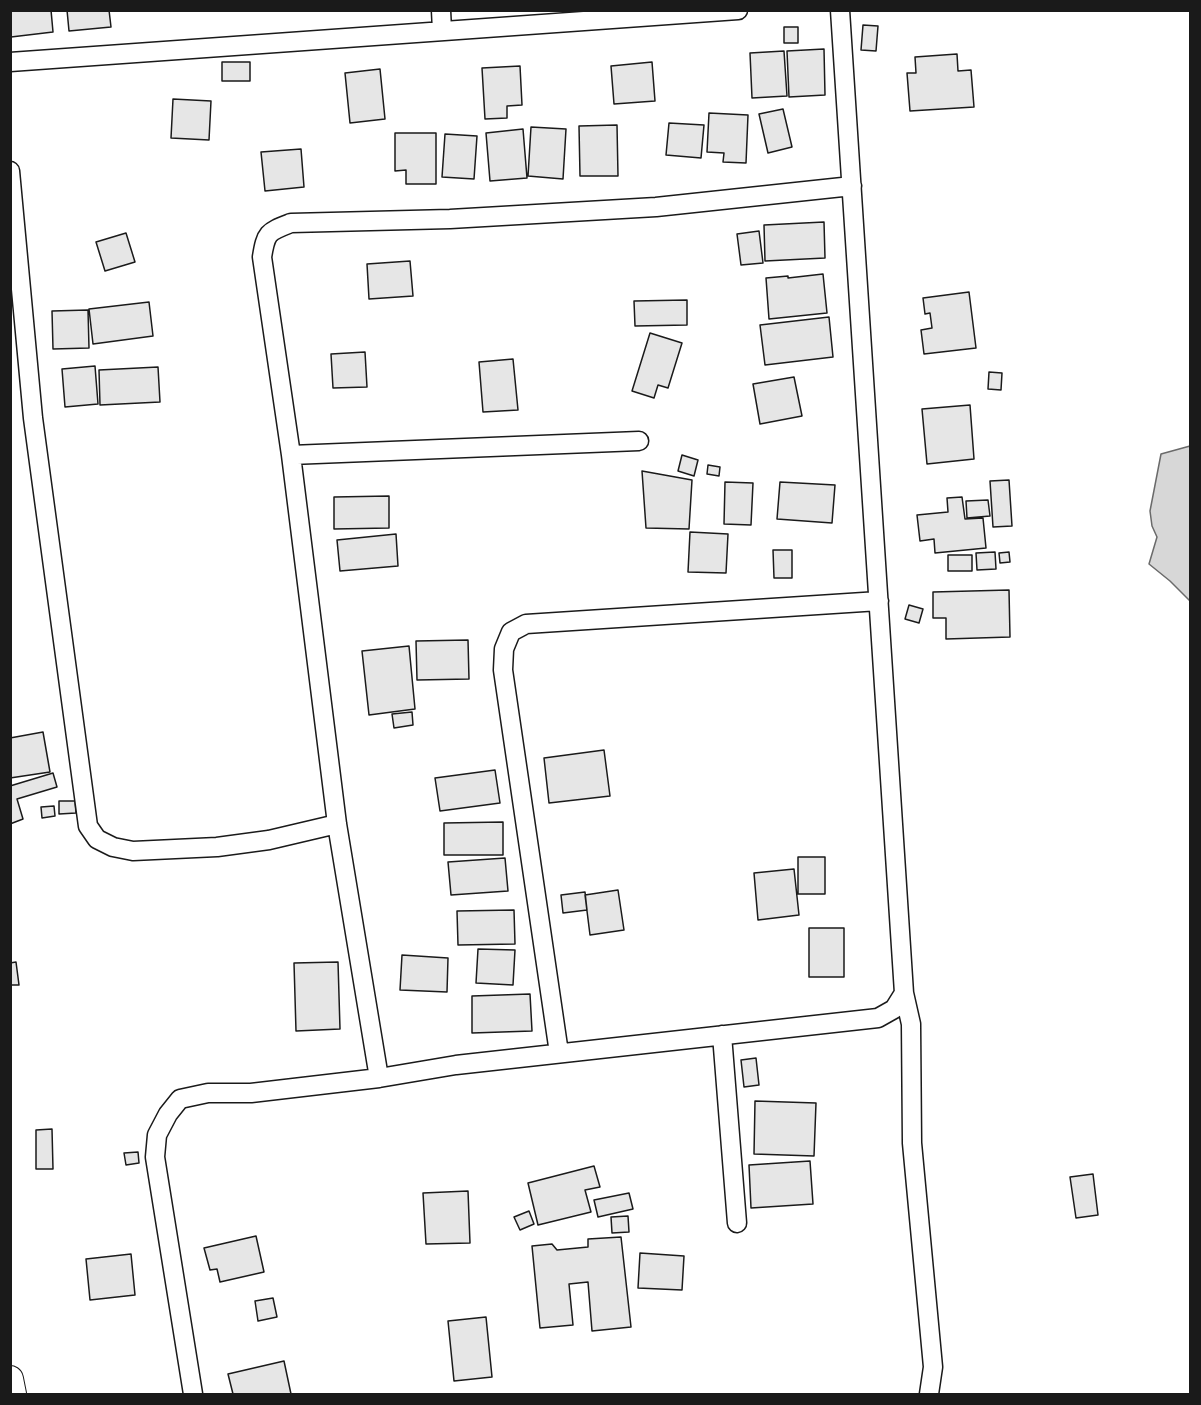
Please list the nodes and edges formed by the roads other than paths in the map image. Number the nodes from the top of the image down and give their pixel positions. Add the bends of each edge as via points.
1 (441, 10) edge
2 (738, 10) edge
3 (840, 10) edge
4 (442, 32) junction
5 (10, 62) edge
6 (10, 171) edge
7 (852, 186) junction
8 (639, 441) dead end
9 (291, 455) junction
10 (879, 601) junction
11 (336, 824) junction
12 (904, 993) junction
13 (722, 1035) junction
14 (559, 1053) junction
15 (379, 1078) junction
16 (737, 1223) dead end
17 (10, 1379) edge
18 (13, 1395) edge
19 (194, 1395) edge
20 (929, 1395) edge

1 - 4 street
2 - 4 street
3 - 7 street
4 - 5 street
6 - 11 street via 33,418 88,826 97,839 113,848 133,851 217,847
7 - 9 street via 656,207 291,223 273,230 265,240 262,257
7 - 10 street
8 - 9 street
9 - 11 street
10 - 12 street
10 - 14 street via 526,624 511,632 504,650 503,669
11 - 15 street
12 - 13 street via 894,1009 878,1018
12 - 20 street via 910,1024 912,1143 933,1366
13 - 14 street
13 - 16 street
14 - 15 street
15 - 19 street via 251,1093 208,1093 180,1099 168,1114 157,1135 156,1157
17 - 18 main road

